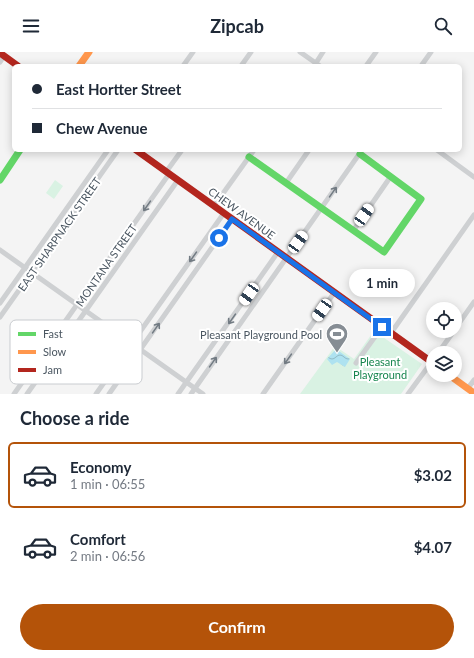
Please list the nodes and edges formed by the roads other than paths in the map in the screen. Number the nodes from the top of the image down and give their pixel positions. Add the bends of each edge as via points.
1 (89, 52) edge
2 (193, 52) edge
3 (251, 52) edge
4 (300, 52) edge
5 (324, 52) edge
6 (376, 52) edge
7 (431, 52) edge
8 (1, 57) edge
9 (14, 64) edge
10 (80, 64) edge
11 (184, 64) edge
12 (242, 64) edge
13 (315, 64) edge
14 (317, 64) edge
15 (367, 64) edge
16 (422, 64) edge
17 (19, 152) edge
18 (107, 152) edge
19 (117, 152) edge
20 (139, 152) edge
21 (181, 152) edge
22 (253, 152) edge
23 (308, 152) edge
24 (361, 152) edge
25 (440, 152) edge
26 (249, 158) junction
27 (168, 173) junction
28 (391, 176) junction
29 (474, 177) edge
30 (0, 180) edge
31 (178, 180) junction
32 (286, 183) junction
33 (214, 206) junction
34 (322, 208) junction
35 (224, 213) junction
36 (474, 215) edge
37 (232, 219) junction
38 (353, 230) junction
39 (0, 250) edge
40 (278, 252) junction
41 (286, 258) junction
42 (25, 268) junction
43 (32, 272) junction
44 (334, 293) junction
45 (474, 302) edge
46 (0, 303) edge
47 (77, 305) junction
48 (86, 311) junction
49 (0, 317) edge
50 (462, 319) edge
51 (66, 320) edge
52 (80, 320) edge
53 (99, 320) edge
54 (382, 327) junction
55 (142, 329) edge
56 (391, 333) junction
57 (142, 348) edge
58 (142, 350) edge
59 (426, 358) edge
60 (356, 363) dead end
61 (426, 370) edge
62 (474, 380) edge
63 (186, 382) junction
64 (459, 382) edge
65 (21, 384) edge
66 (34, 384) edge
67 (103, 384) edge
68 (116, 384) edge
69 (195, 388) junction
70 (471, 391) edge
71 (14, 394) edge
72 (27, 394) edge
73 (96, 394) edge
74 (109, 394) edge
75 (178, 394) edge
76 (191, 394) edge
77 (203, 394) edge
78 (263, 394) edge
79 (408, 394) edge

1 - 10 street
2 - 11 street
3 - 12 street
4 - 13 street
5 - 14 street
6 - 15 street
7 - 16 street
8 - 9 street
17 - 30 street
18 - 42 street, EAST SHARPNACK STREET
19 - 43 street, EAST SHARPNACK STREET
20 - 27 street, CHEW AVENUE
21 - 27 street, MONTANA STREET
22 - 26 street
23 - 32 street
24 - 28 street
34 -> 24 street
25 - 29 street
26 - 32 street
26 - 33 street
27 - 31 street, CHEW AVENUE
27 -> 47 street, MONTANA STREET
28 - 38 street
28 - 38 street via 421,199 384,252
31 - 33 street, CHEW AVENUE
31 - 48 street, MONTANA STREET
32 - 34 street
33 - 35 street, CHEW AVENUE
34 - 38 street
34 - 41 street
35 - 37 street, CHEW AVENUE
35 -> 55 street
36 - 56 street
37 - 40 street, CHEW AVENUE
57 -> 37 street
39 - 42 street
40 - 41 street, CHEW AVENUE
40 -> 63 street
41 - 44 street, CHEW AVENUE
69 -> 41 street
42 - 43 street
42 - 46 street, EAST SHARPNACK STREET
43 - 47 street
43 - 49 street, EAST SHARPNACK STREET
44 - 54 street, CHEW AVENUE
44 -> 78 street
45 - 50 street
47 - 48 street
47 - 51 street, MONTANA STREET
48 - 52 street, MONTANA STREET
48 - 53 street
54 - 56 street, CHEW AVENUE
54 - 60 street
56 - 59 street, CHEW AVENUE
58 - 63 street
61 - 79 street
62 - 70 street
63 - 69 street
63 - 75 street
64 - 70 street
65 - 71 street, MONTANA STREET
66 - 72 street, MONTANA STREET
67 - 73 street
68 - 74 street
69 - 76 street
69 - 77 street

